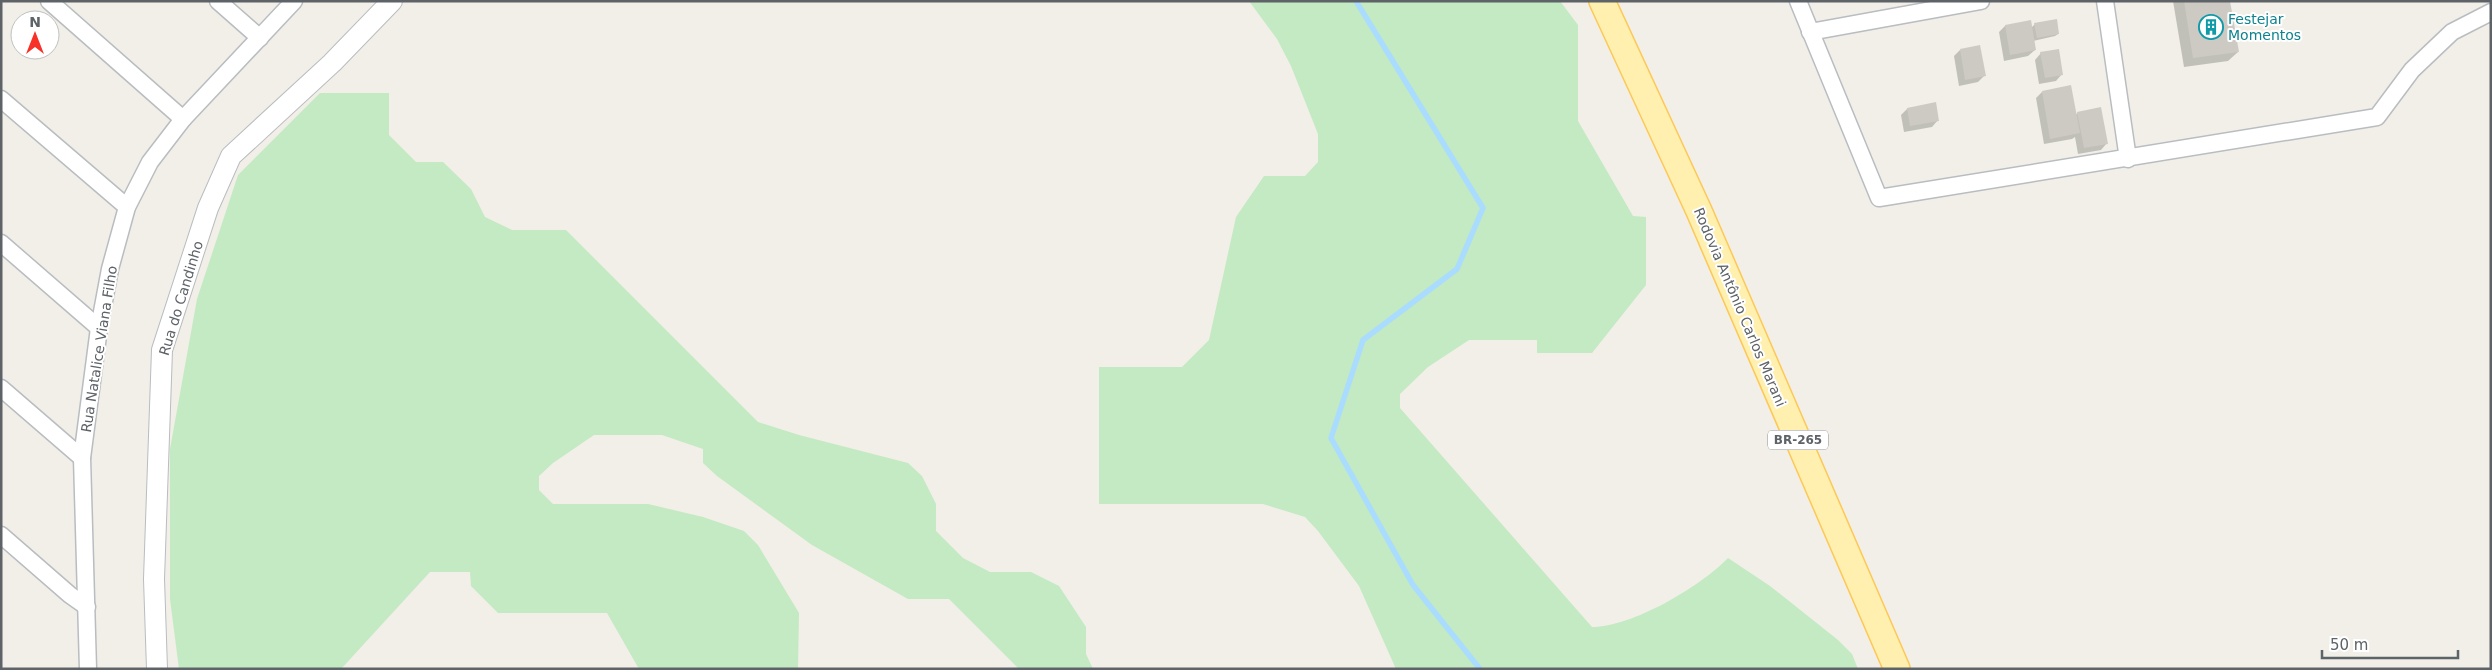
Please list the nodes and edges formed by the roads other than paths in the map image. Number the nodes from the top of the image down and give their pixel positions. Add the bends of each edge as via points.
1 (49, 1) edge
2 (218, 1) edge
3 (294, 1) edge
4 (392, 1) edge
5 (1602, 1) edge
6 (1798, 1) edge
7 (1981, 1) edge
8 (2106, 1) edge
9 (2491, 12) edge
10 (1810, 32) junction
11 (260, 38) junction
12 (1, 99) edge
13 (183, 119) junction
14 (2128, 159) junction
15 (127, 208) junction
16 (1, 243) edge
17 (99, 328) junction
18 (1, 388) edge
19 (82, 458) junction
20 (1, 534) edge
21 (87, 607) junction
22 (88, 669) edge
23 (157, 669) edge
24 (1897, 669) edge

1 - 13 street
2 - 11 street
3 - 11 street, Rua Natalice Viana Filho
4 - 23 street, Rua do Candinho via 332,63 231,156 208,208 162,350 154,579
5 - 24 main road, Rodovia Antônio Carlos Marani / BR-265 via 1699,211
6 - 10 street
7 - 10 street
8 - 14 street
9 - 14 street via 2452,32 2412,70 2378,117
10 - 14 street via 1879,198
11 - 13 street, Rua Natalice Viana Filho
12 - 15 street
13 - 15 street, Rua Natalice Viana Filho via 150,162
15 - 17 street, Rua Natalice Viana Filho via 110,269
16 - 17 street
17 - 19 street, Rua Natalice Viana Filho
18 - 19 street
19 - 21 street, Rua Natalice Viana Filho
20 - 21 street
21 - 22 street, Rua Natalice Viana Filho

